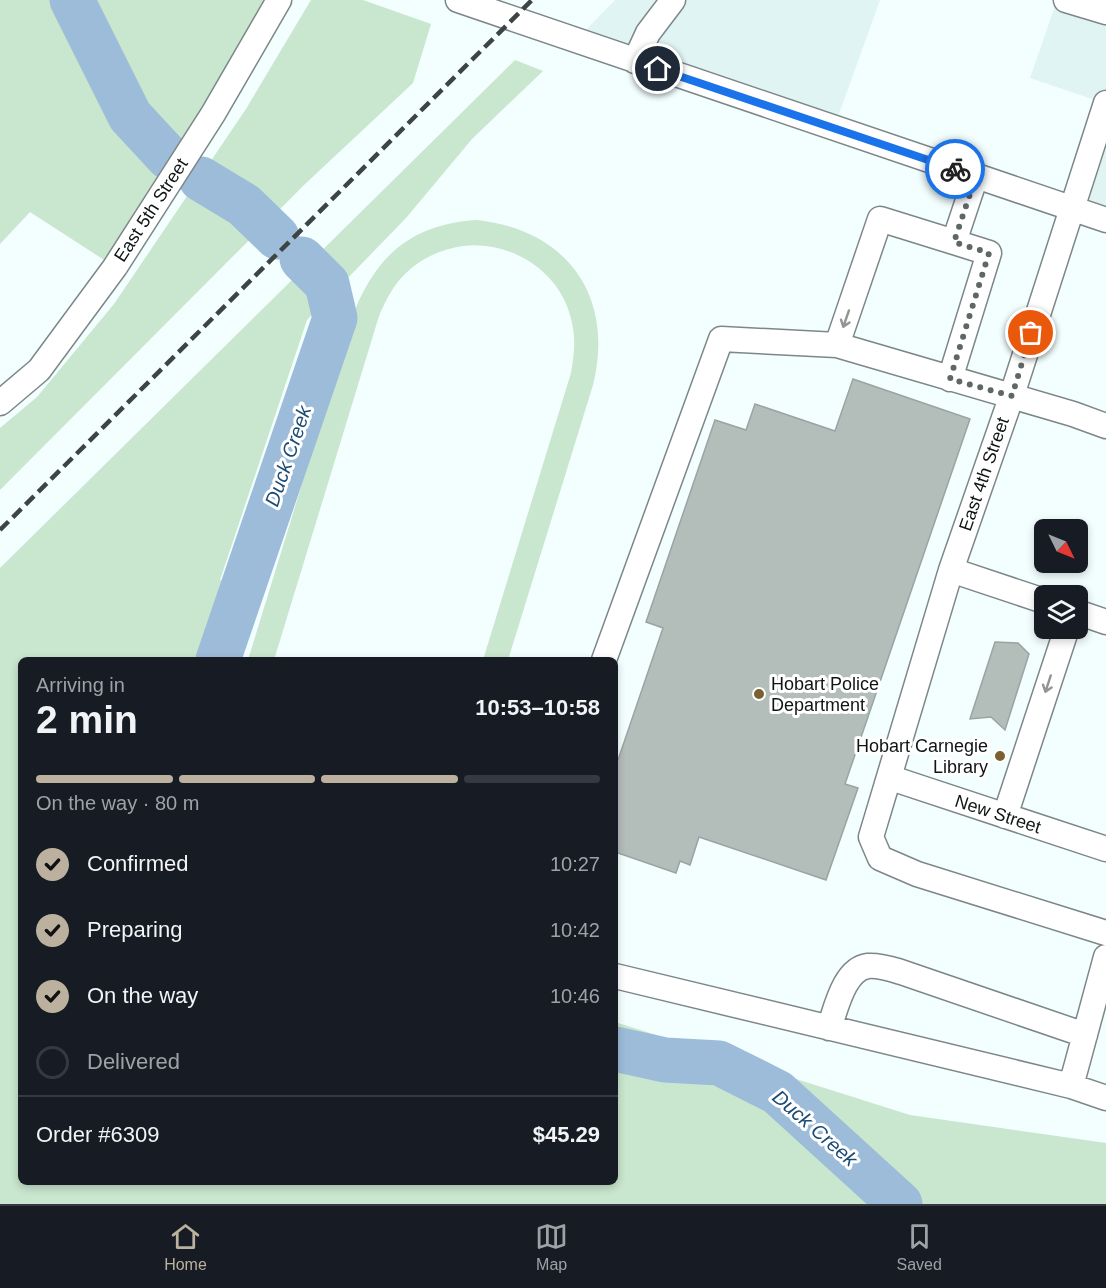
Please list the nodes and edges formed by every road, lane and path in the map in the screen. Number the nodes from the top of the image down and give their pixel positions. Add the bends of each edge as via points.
1 (279, 0) edge
2 (458, 0) edge
3 (673, 0) edge
4 (1066, 0) edge
5 (487, 4) edge
6 (1106, 12) edge
7 (635, 61) junction
8 (1104, 117) edge
9 (976, 176) junction
10 (1071, 208) junction
11 (1106, 220) edge
12 (954, 242) junction
13 (837, 345) junction
14 (950, 379) junction
15 (1012, 396) junction
16 (0, 403) edge
17 (1106, 426) edge
18 (951, 570) junction
19 (1034, 598) edge
20 (1088, 616) edge
21 (1106, 622) edge
22 (1063, 639) edge
23 (605, 657) edge
24 (891, 778) junction
25 (1005, 816) junction
26 (1106, 849) edge
27 (1106, 933) edge
28 (1106, 957) edge
29 (618, 977) edge
30 (829, 1028) junction
31 (1084, 1035) junction
32 (1071, 1086) junction
33 (1106, 1098) edge

1 - 16 street, East 5th Street via 213,114 115,267 39,370
2 - 5 street
3 - 7 street via 648,33
4 - 6 street
5 - 7 street
7 - 9 street
8 - 10 street, East 4th Street
9 - 10 street
9 - 12 street
10 - 11 street
10 - 15 street, East 4th Street
12 -> 13 street via 880,219
12 - 14 street via 989,253
13 - 14 street
13 - 23 street via 721,339
14 - 15 street
15 - 17 street
15 - 18 street, East 4th Street
18 - 19 street
18 - 24 street, East 4th Street
20 - 21 street
22 -> 25 street
24 - 25 street, New Street
24 - 27 street, East 4th Street via 871,837 880,858 917,874
25 - 26 street, New Street
28 - 31 street
29 - 30 street
30 - 31 street via 854,972 867,966 901,972
30 - 32 street
31 - 32 street
32 - 33 street

